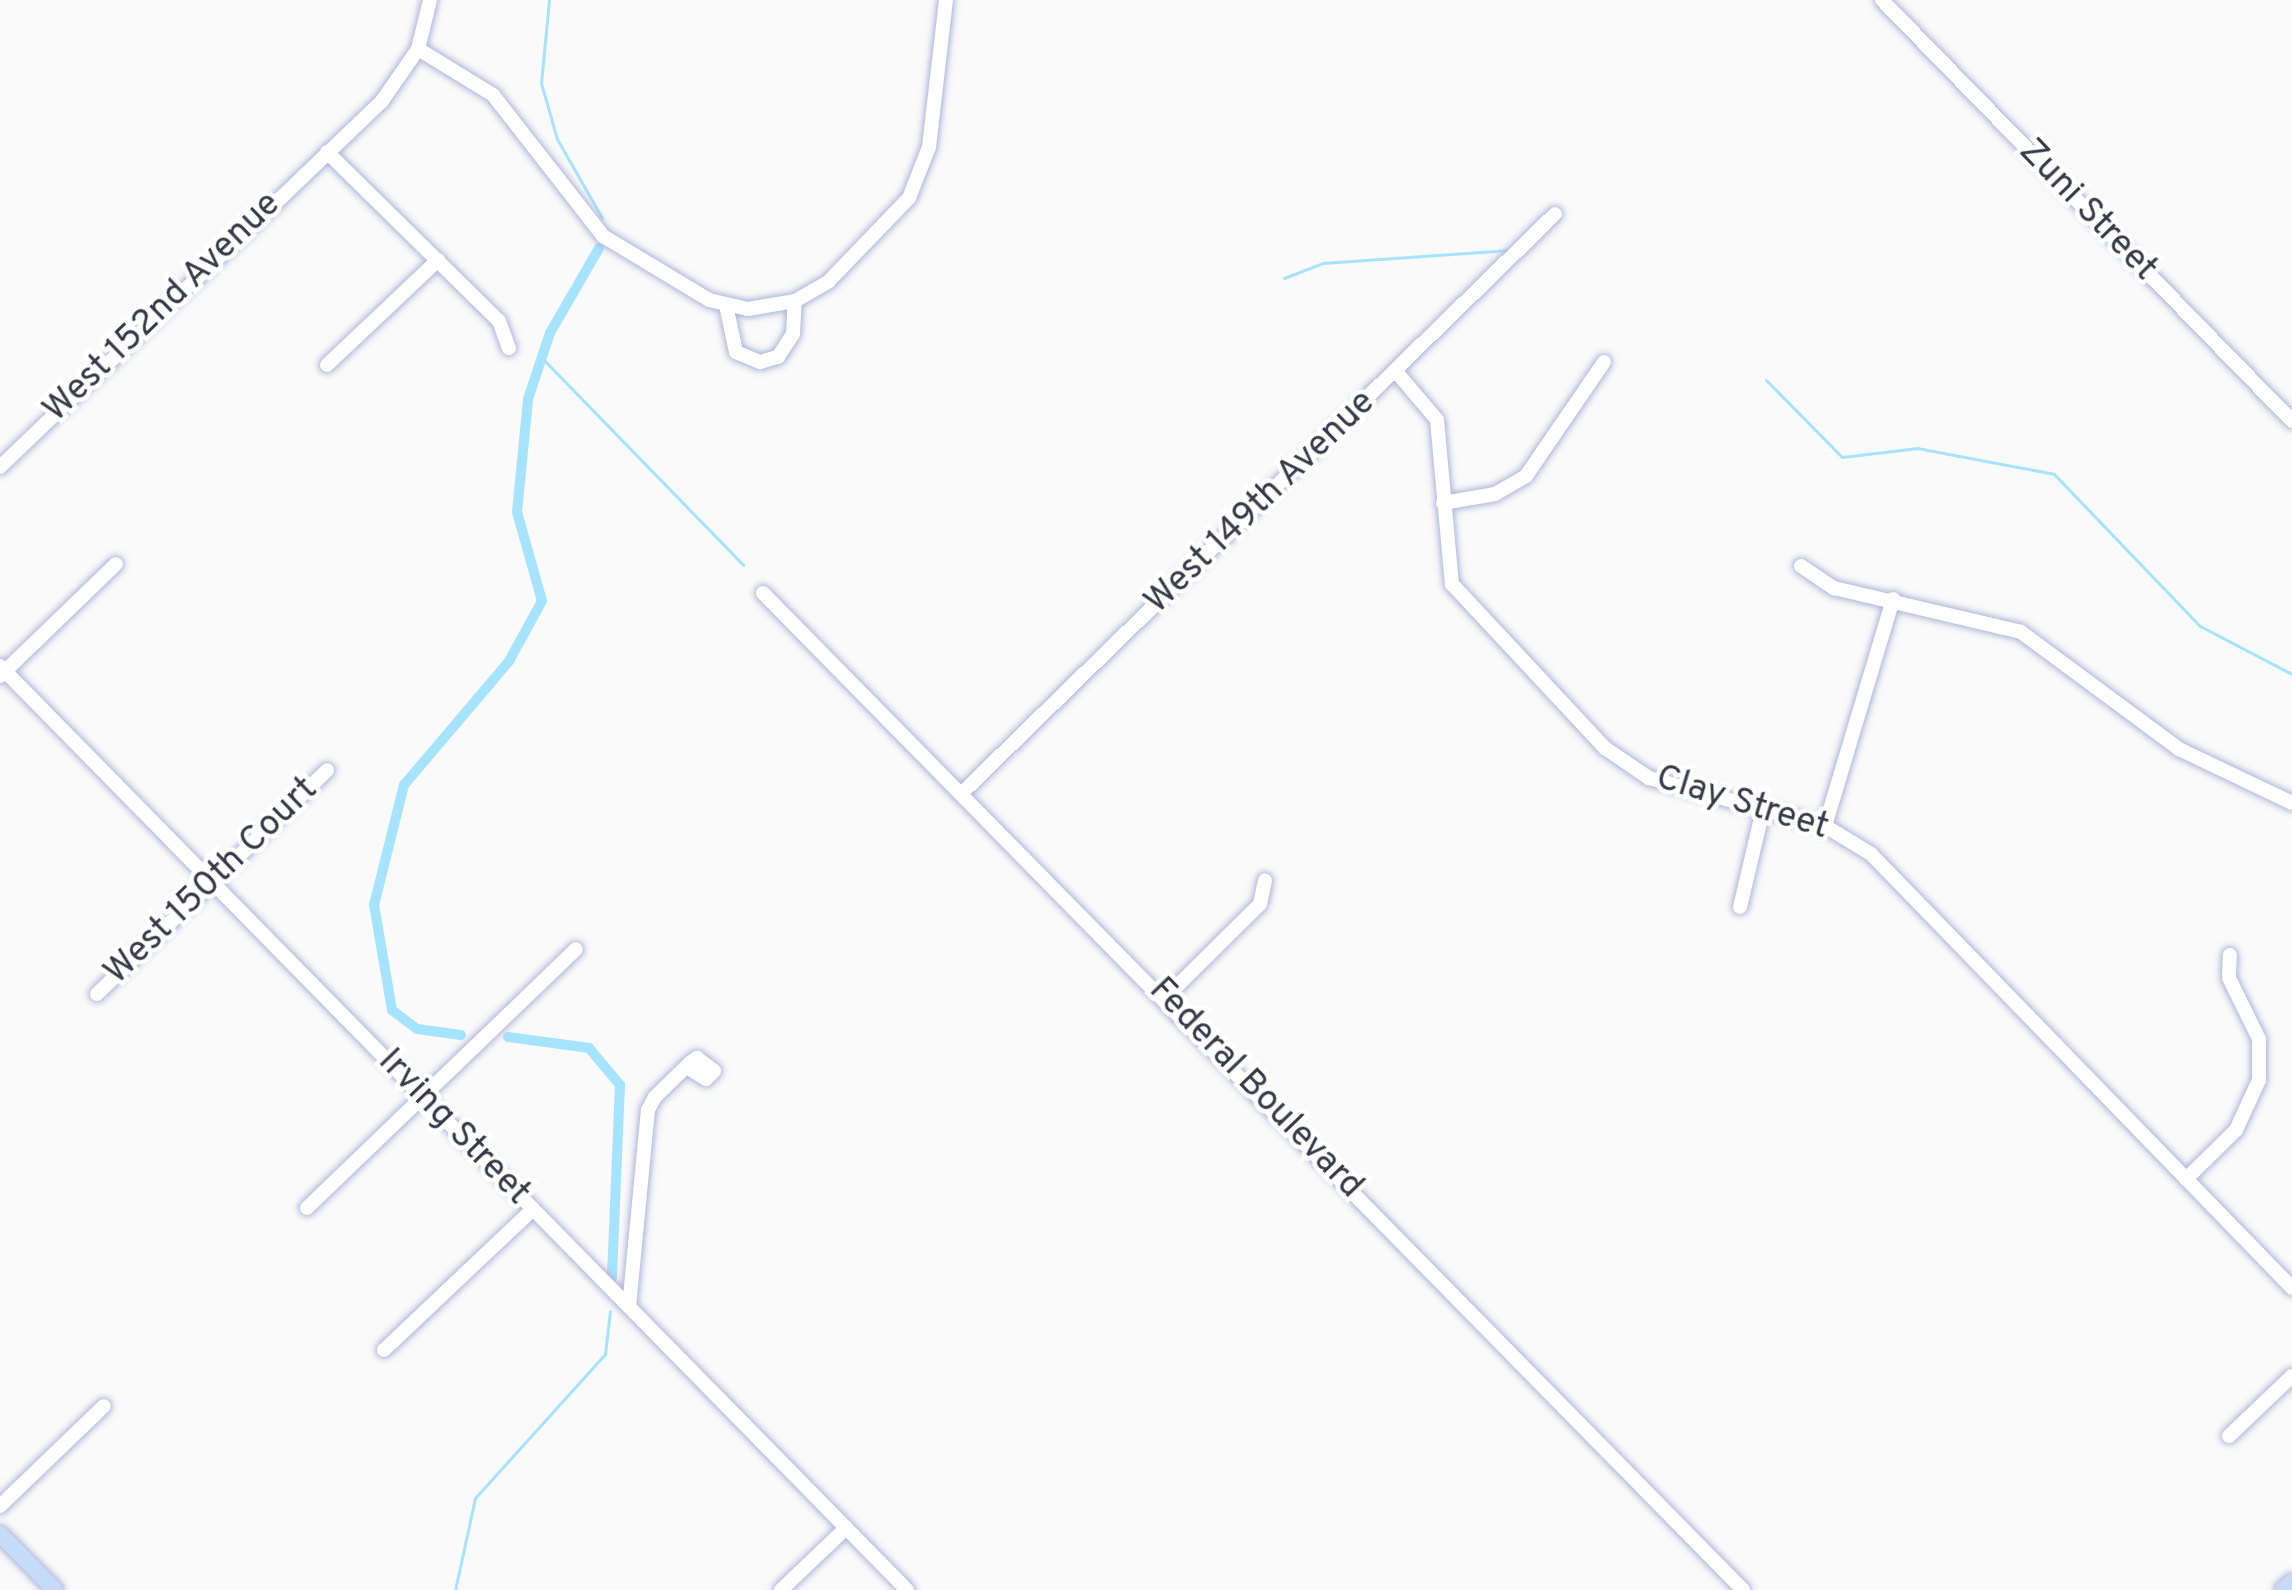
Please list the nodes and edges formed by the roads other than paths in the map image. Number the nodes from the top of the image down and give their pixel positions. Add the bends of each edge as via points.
1 (430, 0) edge
2 (946, 0) edge
3 (1882, 0) edge
4 (418, 49) junction
5 (328, 152) junction
6 (1555, 214) dead end
7 (438, 260) junction
8 (795, 301) junction
9 (726, 305) junction
10 (509, 348) dead end
11 (1604, 362) dead end
12 (327, 364) dead end
13 (1399, 375) junction
14 (2292, 422) edge
15 (0, 467) edge
16 (1442, 502) junction
17 (116, 564) dead end
18 (1802, 566) dead end
19 (763, 593) dead end
20 (1893, 599) junction
21 (2, 671) edge
22 (327, 770) dead end
23 (964, 791) junction
24 (2292, 803) edge
25 (1763, 810) junction
26 (1825, 826) junction
27 (212, 881) junction
28 (1265, 881) dead end
29 (1740, 907) dead end
30 (576, 949) dead end
31 (2230, 955) dead end
32 (97, 994) dead end
33 (1165, 998) junction
34 (687, 1067) dead end
35 (423, 1097) junction
36 (2186, 1179) junction
37 (307, 1208) dead end
38 (533, 1209) junction
39 (2292, 1288) edge
40 (629, 1307) junction
41 (384, 1350) dead end
42 (2292, 1376) edge
43 (104, 1406) dead end
44 (2229, 1436) dead end
45 (0, 1505) edge
46 (846, 1528) junction
47 (0, 1534) edge
48 (2292, 1582) edge
49 (55, 1590) edge
50 (781, 1590) edge
51 (907, 1590) edge
52 (1743, 1590) edge
53 (2283, 1590) edge

1 - 4 street
2 - 8 street via 917,183 834,276
3 - 14 street, Zuni Street
4 - 5 street, West 152nd Avenue via 382,101
4 - 9 street via 493,95 603,236
5 - 7 street
5 - 15 street, West 152nd Avenue
6 - 13 street, West 149th Avenue
7 - 10 street via 499,321
7 - 12 street
8 - 9 street
8 - 9 street via 791,342 760,362 730,344
11 - 16 street via 1526,476 1495,494
13 - 16 street, Clay Street via 1437,419
13 - 23 street, West 149th Avenue
16 - 25 street, Clay Street via 1442,550 1458,594 1605,748 1649,778
17 - 21 street
18 - 20 street via 1834,589
19 - 23 street, Federal Boulevard
20 - 24 street via 2020,632 2179,749
20 - 26 street
21 - 27 street, Irving Street
22 - 27 street, West 150th Court
23 - 33 street, Federal Boulevard
25 - 26 street, Clay Street
25 - 29 street
26 - 36 street, Clay Street via 1871,854
27 - 32 street, West 150th Court
27 - 35 street, Irving Street
28 - 33 street via 1260,904
30 - 35 street
31 - 36 street via 2229,978 2259,1039 2259,1080 2236,1130
33 - 52 street, Federal Boulevard
34 - 40 street via 648,1110
35 - 37 street
35 - 38 street, Irving Street
36 - 39 street, Clay Street
38 - 40 street, Irving Street
38 - 41 street
40 - 46 street, Irving Street
42 - 44 street
43 - 45 street
46 - 50 street
46 - 51 street, Irving Street
47 - 49 main road
48 - 53 main road

